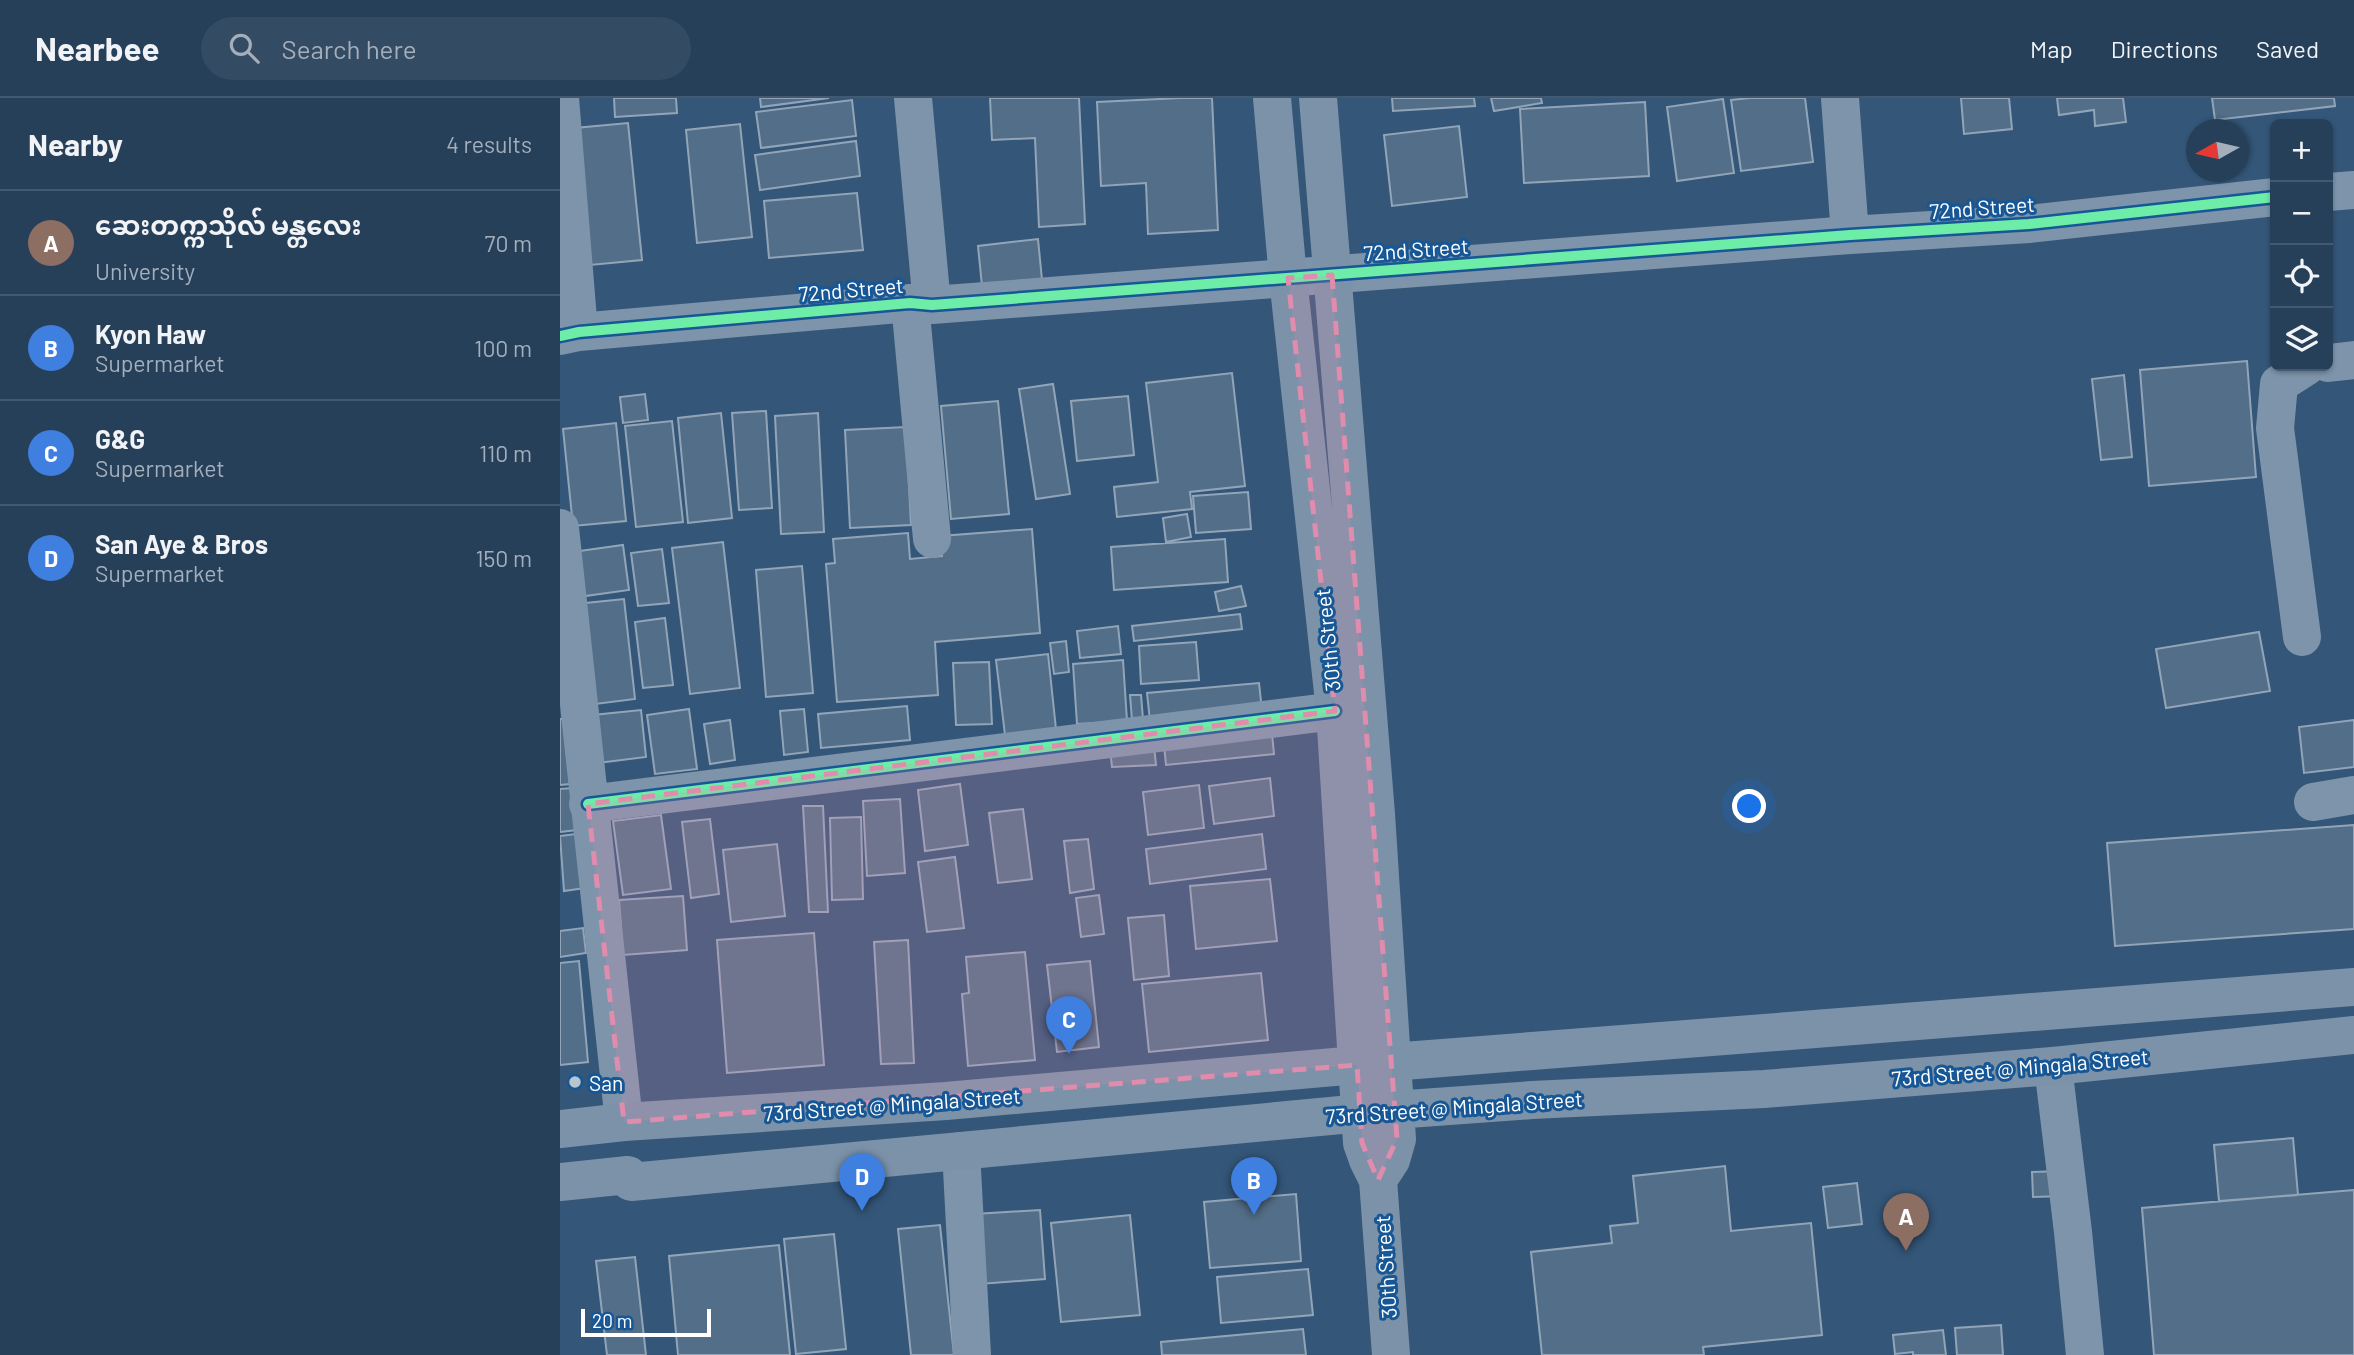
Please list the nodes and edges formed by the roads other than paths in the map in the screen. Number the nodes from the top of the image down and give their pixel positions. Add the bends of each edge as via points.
1 (560, 98) edge
2 (913, 98) edge
3 (1272, 98) edge
4 (1318, 98) edge
5 (1840, 98) edge
6 (2354, 190) edge
7 (2333, 192) edge
8 (2270, 198) edge
9 (1850, 234) junction
10 (1332, 275) junction
11 (1288, 278) junction
12 (921, 304) junction
13 (570, 334) edge
14 (2354, 360) edge
15 (2333, 362) edge
16 (2299, 371) edge
17 (560, 528) edge
18 (932, 539) dead end
19 (2302, 637) dead end
20 (1335, 710) junction
21 (2354, 795) edge
22 (2313, 802) dead end
23 (588, 804) junction
24 (2354, 987) edge
25 (2354, 1035) edge
26 (1374, 1063) junction
27 (2053, 1066) junction
28 (1377, 1112) junction
29 (624, 1122) junction
30 (560, 1129) edge
31 (961, 1151) junction
32 (560, 1182) edge
33 (972, 1355) edge
34 (1391, 1355) edge
35 (2085, 1355) edge

1 - 13 street
2 - 12 street
3 - 11 main road, 30th Street
4 - 10 main road, 30th Street
5 - 9 street
6 - 7 street
8 - 9 street, 72nd Street via 2029,224
9 - 10 street, 72nd Street
10 - 11 street, 72nd Street
10 - 26 main road, 30th Street via 1376,814
11 - 12 street, 72nd Street
11 - 20 main road, 30th Street
12 - 13 street, 72nd Street
12 - 18 street
14 - 15 street
16 - 19 street via 2278,384 2275,428
17 - 23 street
20 - 23 street
20 - 26 main road, 30th Street
21 - 22 street
23 - 29 street
24 - 26 main road, 73rd Street @ Mingala Street
25 - 27 main road, 73rd Street @ Mingala Street
26 - 28 main road, 30th Street
26 - 29 main road, 73rd Street @ Mingala Street via 959,1100
27 - 28 main road, 73rd Street @ Mingala Street
27 - 35 street
28 - 31 main road, 73rd Street @ Mingala Street
28 - 34 main road, 30th Street via 1362,1143 1378,1180
29 - 30 main road, 73rd Street @ Mingala Street
31 - 32 main road, 73rd Street @ Mingala Street via 631,1182 628,1175
31 - 33 street

